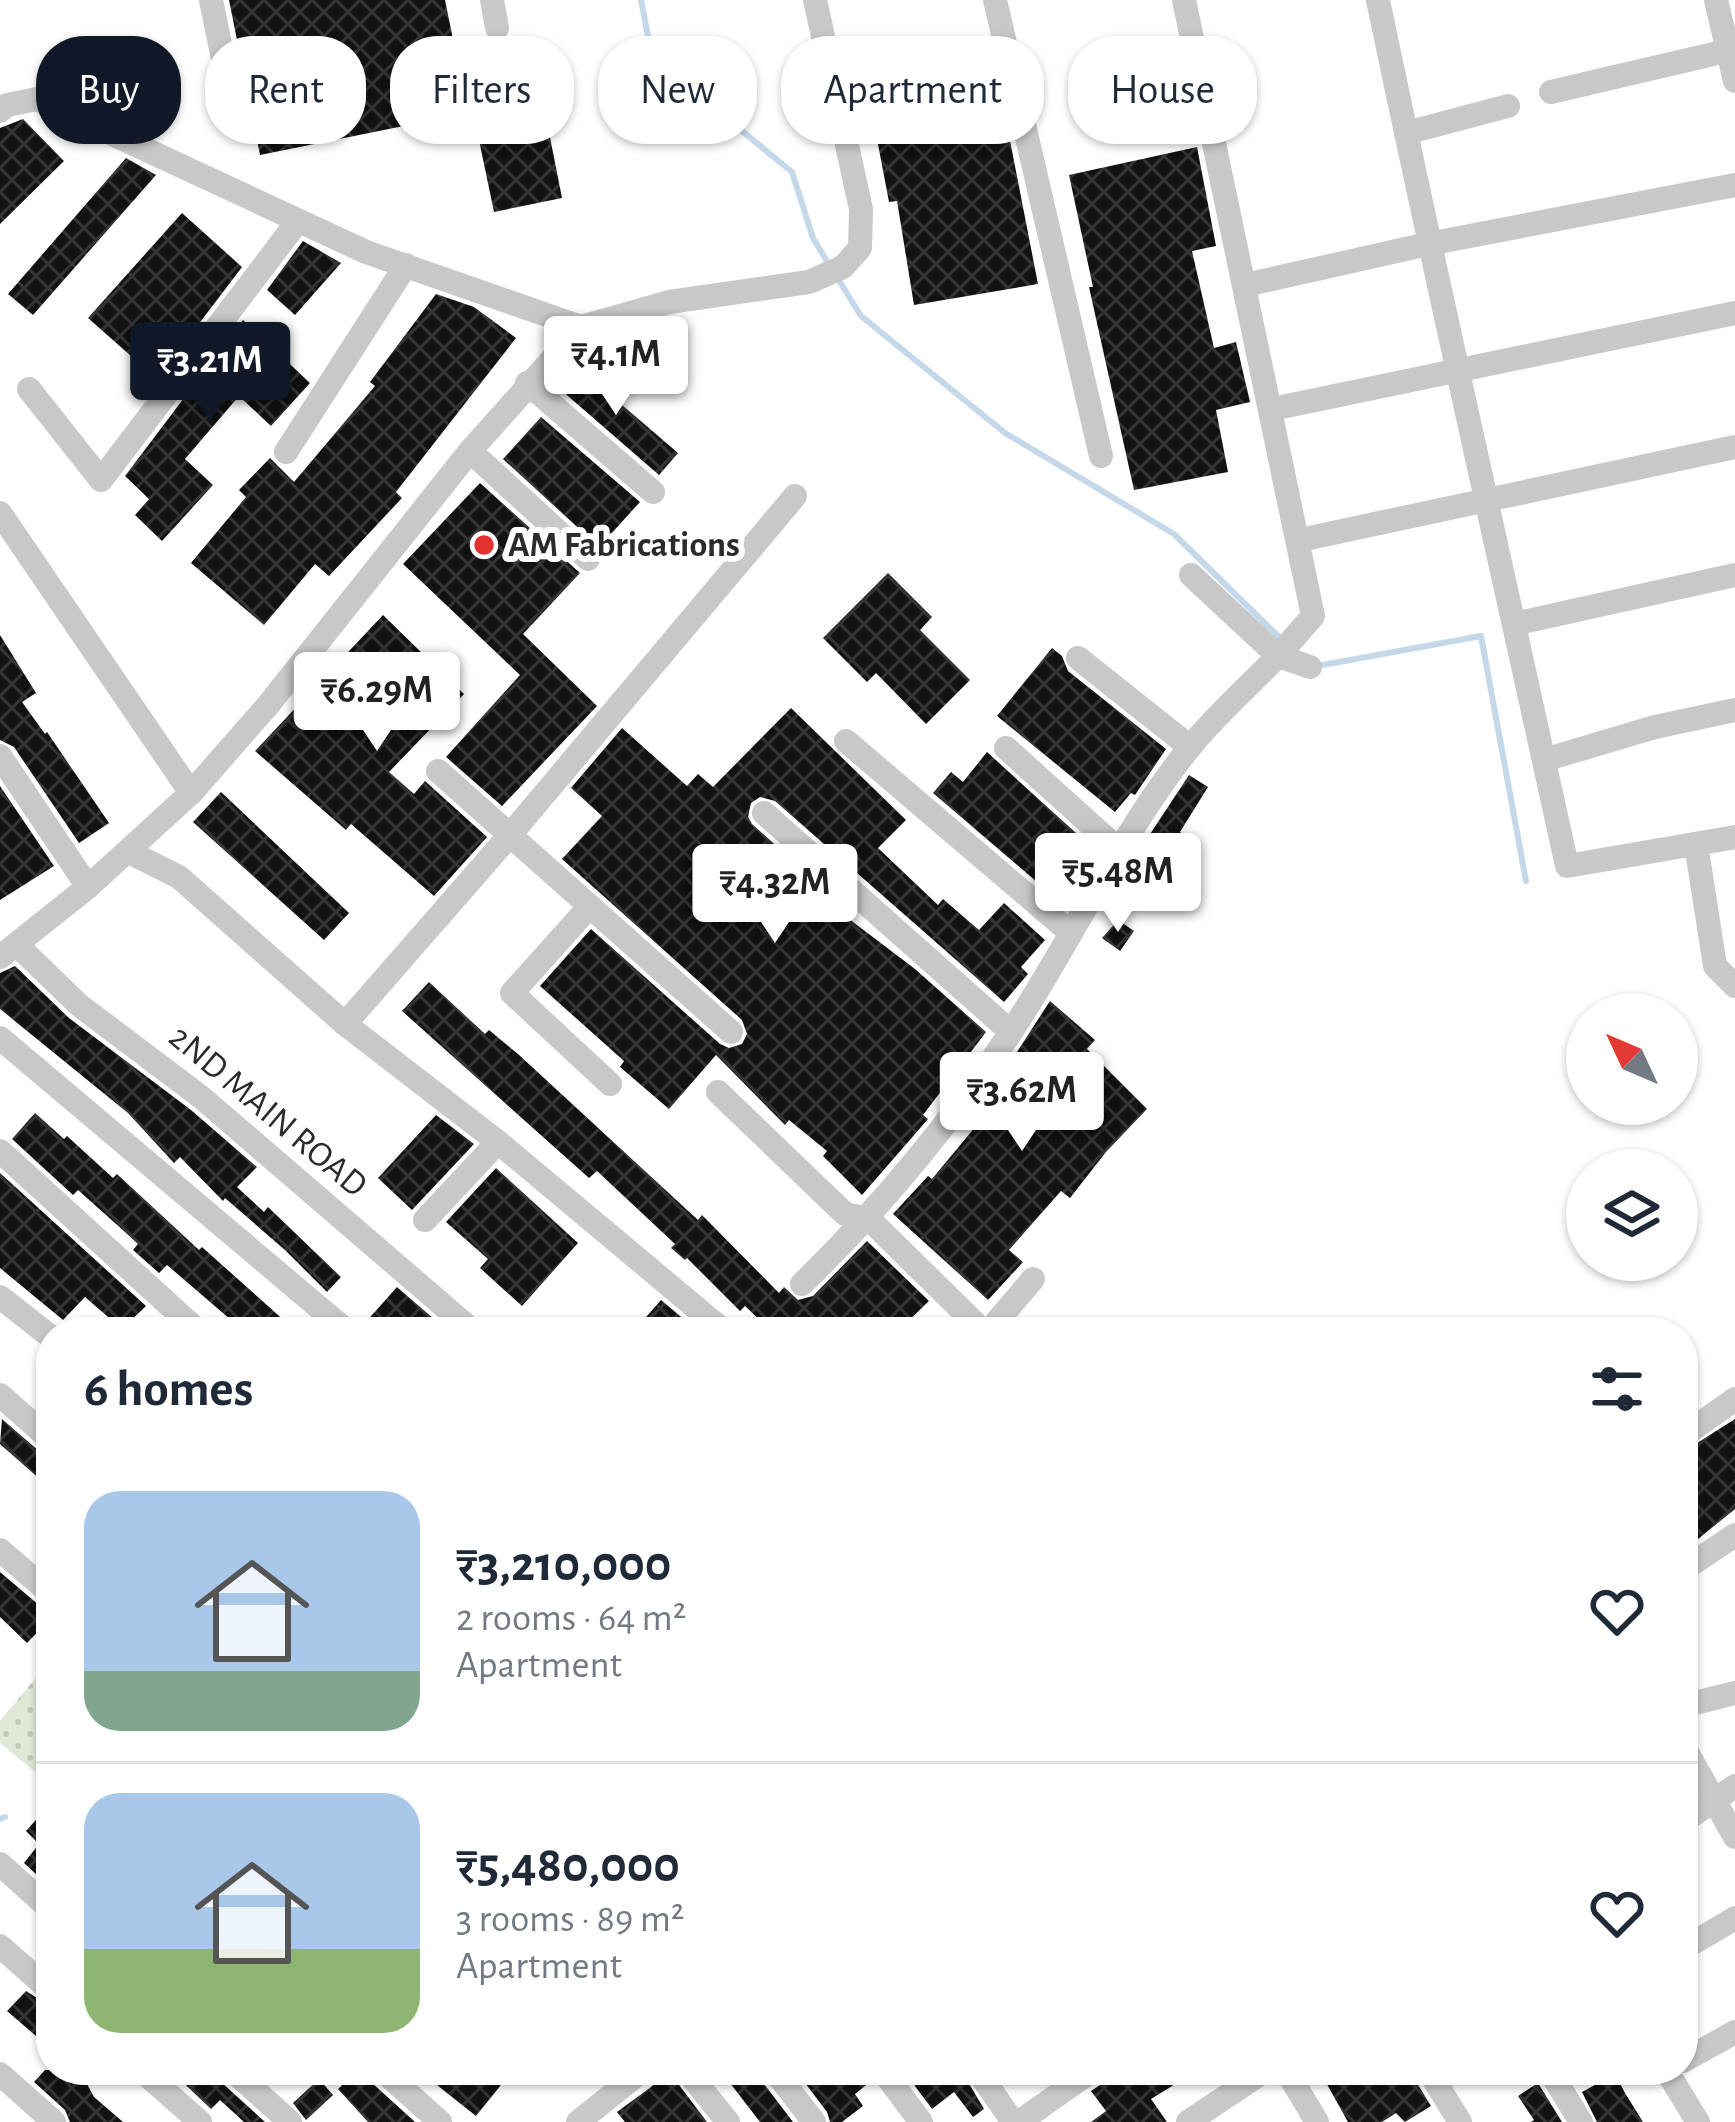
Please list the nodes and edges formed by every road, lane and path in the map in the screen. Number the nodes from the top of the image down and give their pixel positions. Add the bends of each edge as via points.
1 (211, 0) edge
2 (492, 0) edge
3 (815, 0) edge
4 (995, 0) edge
5 (1184, 0) edge
6 (1378, 0) edge
7 (1716, 0) edge
8 (496, 28) dead end
9 (219, 36) edge
10 (1731, 50) edge
11 (1735, 81) edge
12 (1551, 92) dead end
13 (1508, 106) dead end
14 (0, 112) edge
15 (1406, 133) junction
16 (1735, 185) edge
17 (298, 221) junction
18 (1428, 244) junction
19 (406, 266) junction
20 (1245, 285) junction
21 (1735, 313) edge
22 (580, 327) junction
23 (1455, 374) junction
24 (527, 383) junction
25 (29, 389) dead end
26 (1272, 409) junction
27 (1735, 447) edge
28 (470, 451) junction
29 (286, 452) dead end
30 (1101, 456) dead end
31 (653, 492) dead end
32 (795, 496) dead end
33 (1487, 498) junction
34 (0, 513) edge
35 (1300, 540) junction
36 (588, 559) dead end
37 (1735, 574) edge
38 (1191, 575) dead end
39 (1514, 624) junction
40 (1279, 656) junction
41 (1078, 658) dead end
42 (1310, 667) dead end
43 (1735, 710) edge
44 (846, 741) dead end
45 (1190, 747) junction
46 (1006, 748) dead end
47 (0, 756) edge
48 (1544, 760) junction
49 (439, 771) dead end
50 (191, 793) junction
51 (764, 813) dead end
52 (511, 835) junction
53 (1735, 837) edge
54 (1696, 844) junction
55 (1119, 850) junction
56 (129, 852) junction
57 (88, 887) junction
58 (590, 906) junction
59 (1070, 932) junction
60 (8, 951) edge
61 (1735, 986) edge
62 (345, 1024) junction
63 (731, 1032) dead end
64 (1011, 1032) junction
65 (0, 1038) edge
66 (610, 1084) dead end
67 (718, 1092) dead end
68 (498, 1142) junction
69 (0, 1151) edge
70 (869, 1219) junction
71 (425, 1220) dead end
72 (1033, 1279) dead end
73 (802, 1284) dead end
74 (0, 1297) edge
75 (183, 1317) edge
76 (330, 1317) edge
77 (457, 1317) edge
78 (707, 1317) edge
79 (970, 1317) edge
80 (999, 1317) edge
81 (36, 1325) edge
82 (0, 1395) edge
83 (1735, 1399) edge
84 (1698, 1425) edge
85 (36, 1427) edge
86 (1735, 1535) edge
87 (0, 1550) edge
88 (1698, 1560) edge
89 (36, 1581) edge
90 (1735, 1693) edge
91 (1698, 1702) edge
92 (1698, 1762) edge
93 (1725, 1794) edge
94 (1698, 1812) edge
95 (1735, 1837) edge
96 (0, 1864) edge
97 (36, 1896) edge
98 (1735, 1918) edge
99 (1698, 1940) edge
100 (0, 1946) edge
101 (36, 1978) edge
102 (1735, 2032) edge
103 (1698, 2053) edge
104 (0, 2074) edge
105 (157, 2085) edge
106 (249, 2085) edge
107 (399, 2085) edge
108 (626, 2085) edge
109 (698, 2085) edge
110 (786, 2085) edge
111 (893, 2085) edge
112 (988, 2085) edge
113 (1071, 2085) edge
114 (1243, 2085) edge
115 (1295, 2085) edge
116 (1437, 2085) edge
117 (1559, 2085) edge
118 (1676, 2085) edge
119 (590, 2118) edge
120 (54, 2122) edge
121 (200, 2122) edge
122 (290, 2122) edge
123 (440, 2122) edge
124 (728, 2122) edge
125 (814, 2122) edge
126 (921, 2122) edge
127 (1016, 2122) edge
128 (1187, 2122) edge
129 (1317, 2122) edge
130 (1460, 2122) edge
131 (1581, 2122) edge
132 (1698, 2122) edge

1 - 9 street
2 - 8 street
3 - 22 street via 861,209 860,248 808,282 669,302
4 - 30 street
5 - 20 street
6 - 15 street
7 - 10 street
10 - 11 street
10 - 12 street
13 - 15 street
14 - 17 street via 37,99
15 - 18 street
16 - 18 street
17 - 19 street
17 - 25 street via 101,479
18 - 20 street
18 - 23 street
19 - 22 street
19 - 29 street
20 - 26 street
21 - 23 street
22 - 24 street
23 - 26 street
23 - 33 street
24 - 28 street
24 - 31 street
26 - 35 street
27 - 33 street
28 - 36 street
28 - 50 street
32 - 52 street
33 - 35 street
33 - 39 street
34 - 50 street
35 - 40 street via 1313,616
37 - 39 street
38 - 40 street
39 - 48 street
40 - 42 street
40 - 45 street
41 - 45 street
43 - 48 street
44 - 59 street
45 - 55 street
46 - 55 street
47 - 57 street
48 - 54 street via 1567,866
49 - 52 street
50 - 56 street
51 - 64 street
52 - 58 street
52 - 62 street
53 - 54 street
54 - 61 street via 1715,966
55 - 59 street
56 - 57 street
56 - 62 street via 178,877
57 - 60 street
58 - 63 street
58 - 66 street via 512,993
59 - 64 street
60 - 77 street, 2ND MAIN ROAD via 201,1097
62 - 68 street
64 - 70 street
65 - 76 street
67 - 70 street via 845,1214
68 - 71 street
68 - 78 street
69 - 75 street
70 - 73 street
70 - 79 street
72 - 80 street
74 - 81 street
82 - 85 street
83 - 84 street
86 - 88 street
87 - 89 street
90 - 91 street
92 - 93 street
93 - 94 street
93 - 95 street
96 - 97 street
98 - 99 street
100 - 101 street
102 - 103 street
104 - 120 street
105 - 121 street
106 - 122 street
107 - 123 street
108 - 119 street
109 - 124 street
110 - 125 street
111 - 126 street
112 - 127 street
113 - 127 street
114 - 128 street
115 - 129 street
116 - 130 street
117 - 131 street
118 - 132 street

